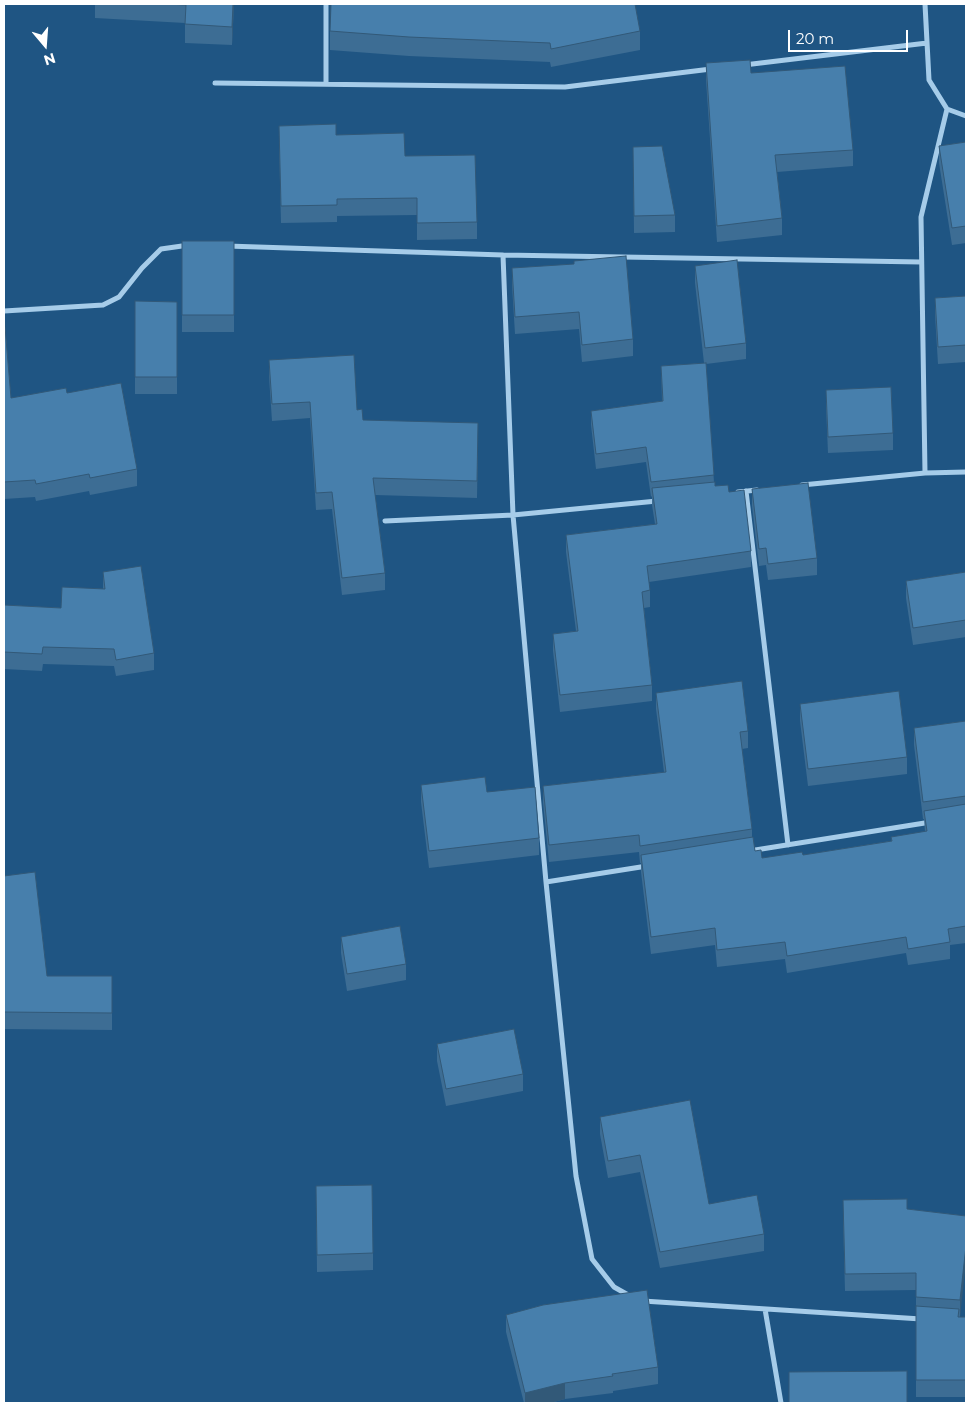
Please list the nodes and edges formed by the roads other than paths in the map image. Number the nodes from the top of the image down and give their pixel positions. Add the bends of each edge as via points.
1 (326, 4) edge
2 (925, 4) edge
3 (927, 42) junction
4 (741, 66) edge
5 (722, 68) edge
6 (215, 83) dead end
7 (326, 84) junction
8 (947, 109) junction
9 (966, 116) edge
10 (200, 245) edge
11 (220, 246) edge
12 (504, 255) junction
13 (921, 262) junction
14 (4, 311) edge
15 (925, 472) junction
16 (966, 472) edge
17 (793, 486) edge
18 (765, 490) edge
19 (746, 492) junction
20 (726, 493) edge
21 (668, 499) edge
22 (513, 515) junction
23 (385, 521) dead end
24 (938, 821) edge
25 (788, 845) junction
26 (740, 852) edge
27 (652, 866) edge
28 (546, 882) junction
29 (765, 1308) junction
30 (928, 1320) edge
31 (781, 1403) edge

1 - 7 street
2 - 3 street
3 - 4 street
3 - 8 street via 929,80
5 - 7 street via 565,87
6 - 7 street
8 - 9 street
8 - 13 street via 921,217
10 - 14 street via 181,244 161,249 119,297 102,305
11 - 12 street
12 - 13 street
12 - 22 street
13 - 15 street
15 - 16 street
15 - 17 street
18 - 19 street
19 - 20 street
19 - 25 street
21 - 22 street
22 - 23 street
22 - 28 street
24 - 25 street
25 - 26 street
27 - 28 street
28 - 29 street via 576,1176 592,1259 614,1288 644,1302
29 - 30 street
29 - 31 street

